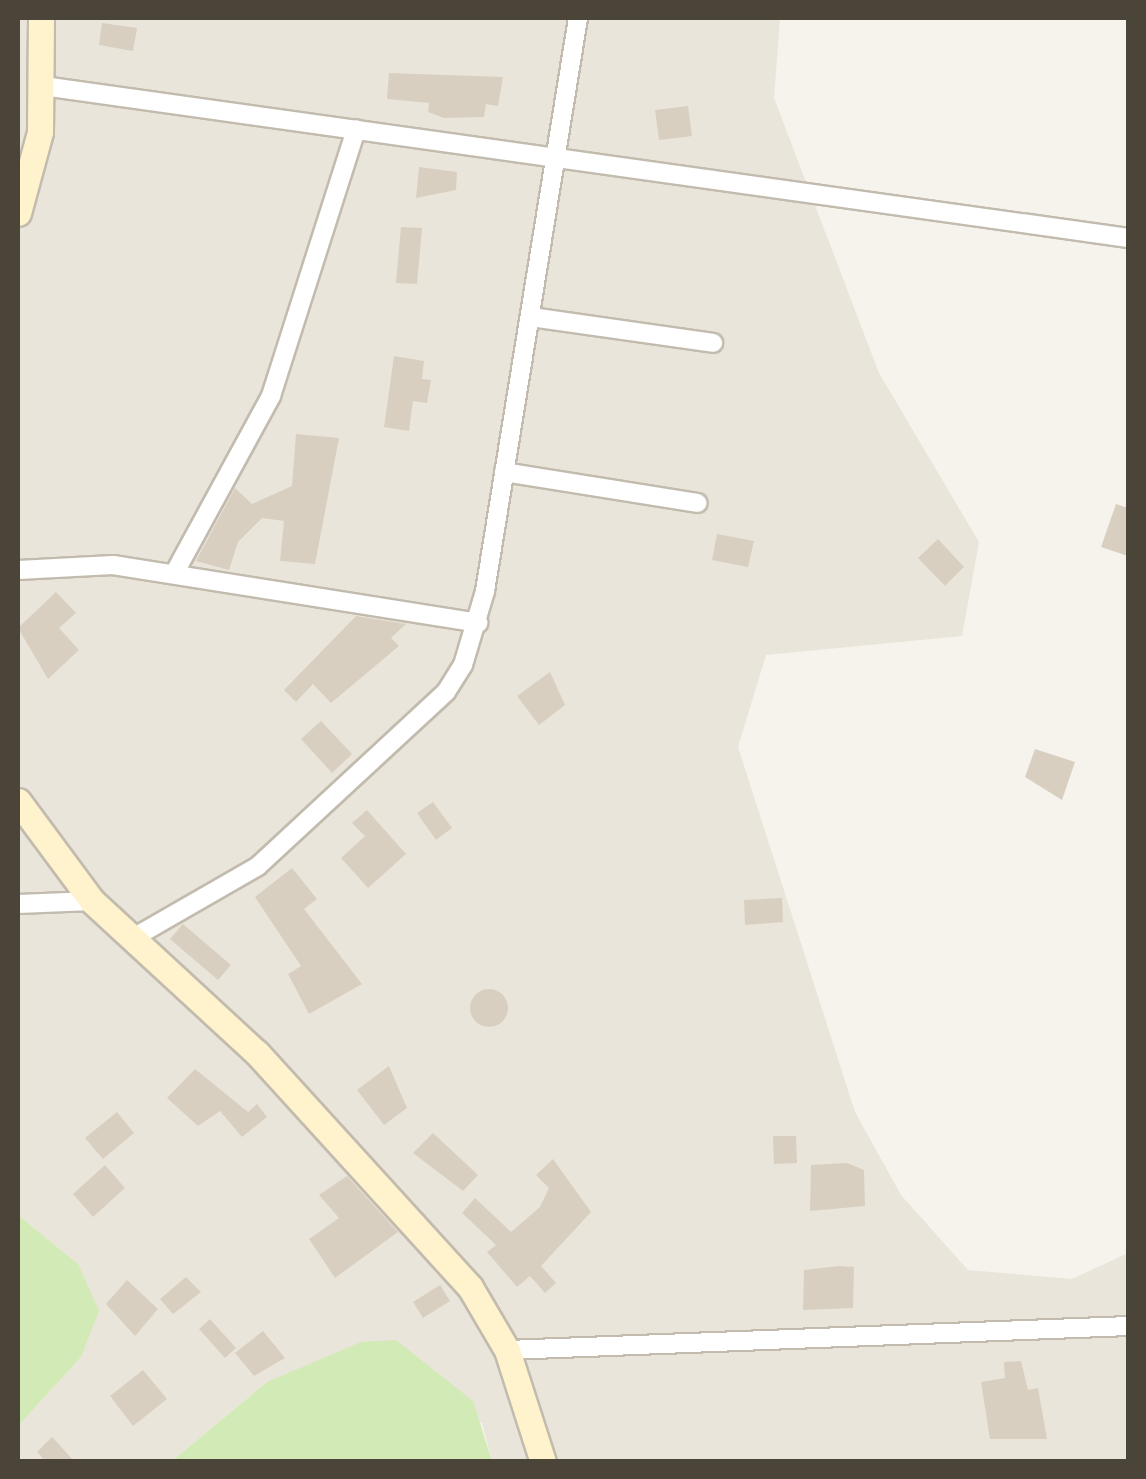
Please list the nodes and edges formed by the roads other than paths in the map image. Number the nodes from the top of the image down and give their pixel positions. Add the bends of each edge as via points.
1 (41, 18) edge
2 (578, 18) edge
3 (43, 86) junction
4 (356, 129) junction
5 (560, 154) junction
6 (22, 184) edge
7 (18, 213) edge
8 (1128, 238) edge
9 (531, 317) junction
10 (713, 343) dead end
11 (504, 472) junction
12 (698, 503) dead end
13 (18, 570) edge
14 (174, 574) junction
15 (478, 623) junction
16 (18, 801) edge
17 (92, 901) junction
18 (18, 904) edge
19 (133, 938) junction
20 (1128, 1326) edge
21 (507, 1350) junction
22 (542, 1462) edge

1 - 3 main road
2 - 5 street
3 - 4 street
3 - 6 main road
4 - 5 street
4 - 14 street via 271,396
5 - 8 street
5 - 9 street
6 - 7 main road
9 - 10 street
9 - 11 street
11 - 12 street
11 - 15 street
13 - 14 street via 81,564
14 - 15 street
15 - 19 street via 446,692 355,780 242,878
16 - 17 main road
17 - 18 street
17 - 19 main road
19 - 21 main road via 257,1052 425,1232
20 - 21 street
21 - 22 main road

